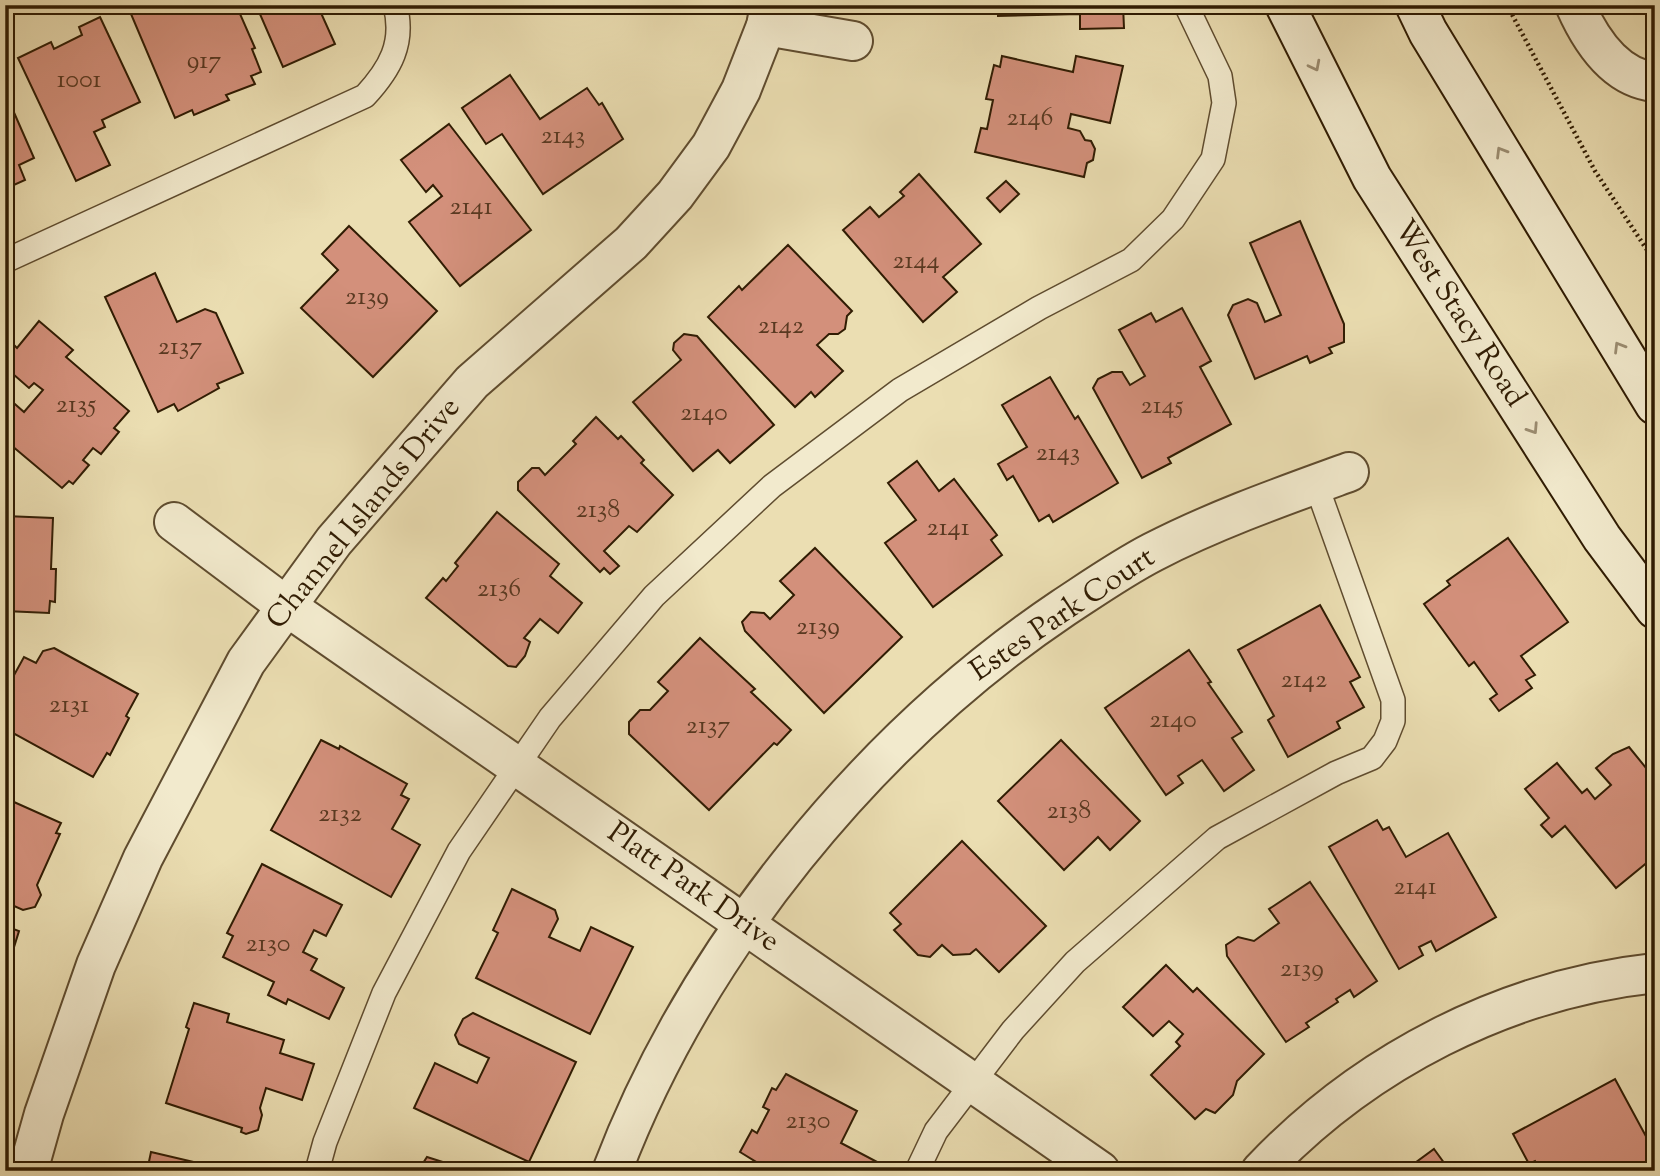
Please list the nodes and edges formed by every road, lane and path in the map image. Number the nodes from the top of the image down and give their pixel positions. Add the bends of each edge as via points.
1 (395, 5) edge
2 (1186, 5) edge
3 (1285, 5) edge
4 (1415, 5) edge
5 (1507, 5) edge
6 (1575, 5) edge
7 (768, 15) edge
8 (853, 41) dead end
9 (1655, 82) edge
10 (5, 261) edge
11 (1655, 262) edge
12 (1655, 405) edge
13 (1332, 478) joint
14 (174, 522) dead end
15 (286, 606) junction
16 (1655, 609) edge
17 (517, 766) junction
18 (746, 925) junction
19 (1655, 974) edge
20 (973, 1083) junction
21 (28, 1171) edge
22 (317, 1171) edge
23 (612, 1171) edge
24 (917, 1171) edge
25 (1100, 1171) edge
26 (1261, 1171) edge

1 - 10 lane via 396,47 385,74 365,96
2 - 17 lane via 1220,76 1224,103 1213,159 1173,219 1131,260 1039,307 900,390 772,486 654,596 550,718
3 -> 16 street, West Stacy Road via 1372,178 1602,538
12 -> 4 street
5 - 11 path via 1595,171
6 - 9 street via 1602,54 1624,71
7 - 8 street
7 - 15 street, Channel Islands Drive via 741,90 710,146 675,195 631,243 472,382 334,541
13 - 18 street, Estes Park Court via 1151,553 1017,639 900,741 787,866
13 - 20 lane via 1393,700 1393,721 1385,741 1372,758 1217,838 1075,962 1013,1030
14 - 15 street, Platt Park Drive
15 - 17 street, Platt Park Drive
15 - 21 street, Channel Islands Drive via 246,663 143,858 92,977
17 - 18 street, Platt Park Drive
17 - 22 lane via 460,851 384,993
18 - 20 street, Platt Park Drive
18 - 23 street, Estes Park Court via 705,983 657,1069
19 - 26 street via 1612,978 1533,997 1408,1054 1339,1100
20 - 24 lane via 936,1131
20 - 25 street, Platt Park Drive

